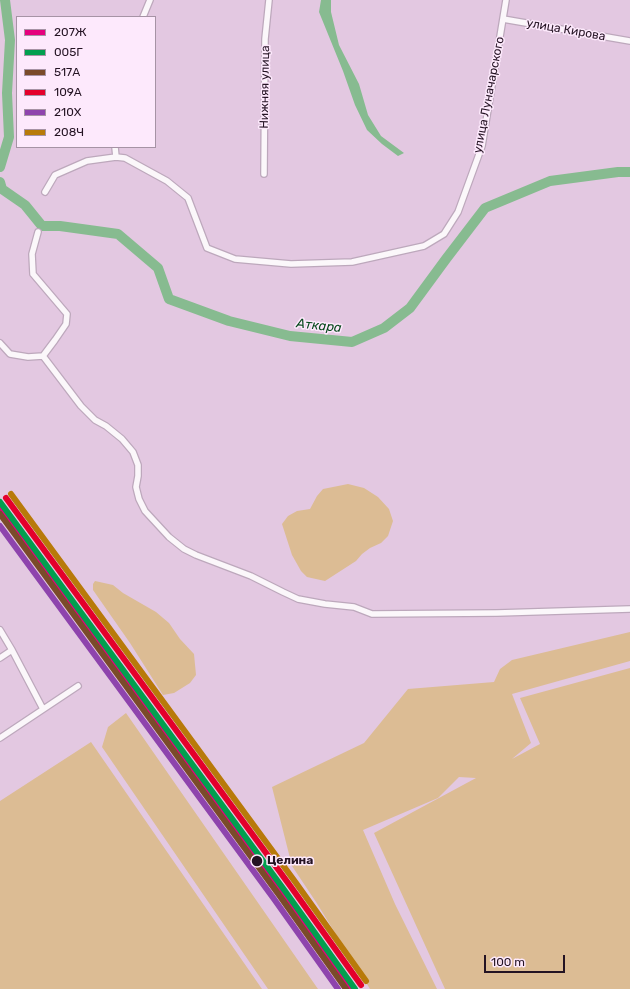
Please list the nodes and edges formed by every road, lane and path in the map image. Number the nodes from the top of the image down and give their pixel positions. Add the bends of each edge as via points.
1 (150, 0) edge
2 (269, 0) edge
3 (506, 0) edge
4 (143, 16) edge
5 (503, 19) junction
6 (630, 41) edge
7 (115, 148) edge
8 (116, 157) junction
9 (264, 174) dead end
10 (46, 192) dead end
11 (38, 232) dead end
12 (0, 343) edge
13 (43, 356) junction
14 (630, 609) edge
15 (0, 630) edge
16 (12, 650) junction
17 (0, 658) edge
18 (78, 686) dead end
19 (43, 709) junction
20 (0, 738) edge

1 - 4 street
2 - 9 street, Нижняя улица via 265,39
3 - 5 street, улица Луначарского
5 - 6 street, улица Кирова
5 - 8 street, улица Луначарского via 482,146 458,212 444,234 424,246 352,262 291,264 235,259 207,248 188,198 167,181 125,158
7 - 8 street
8 - 10 street via 86,161 55,176
11 - 13 street via 32,254 33,274 67,314 66,324
12 - 13 street via 10,354
13 - 14 street via 81,406 95,420 122,439 132,452 138,465 136,487 145,511 184,550 251,576 298,598 354,608 372,614
15 - 16 street
16 - 17 street
16 - 19 street
18 - 19 street
19 - 20 street

